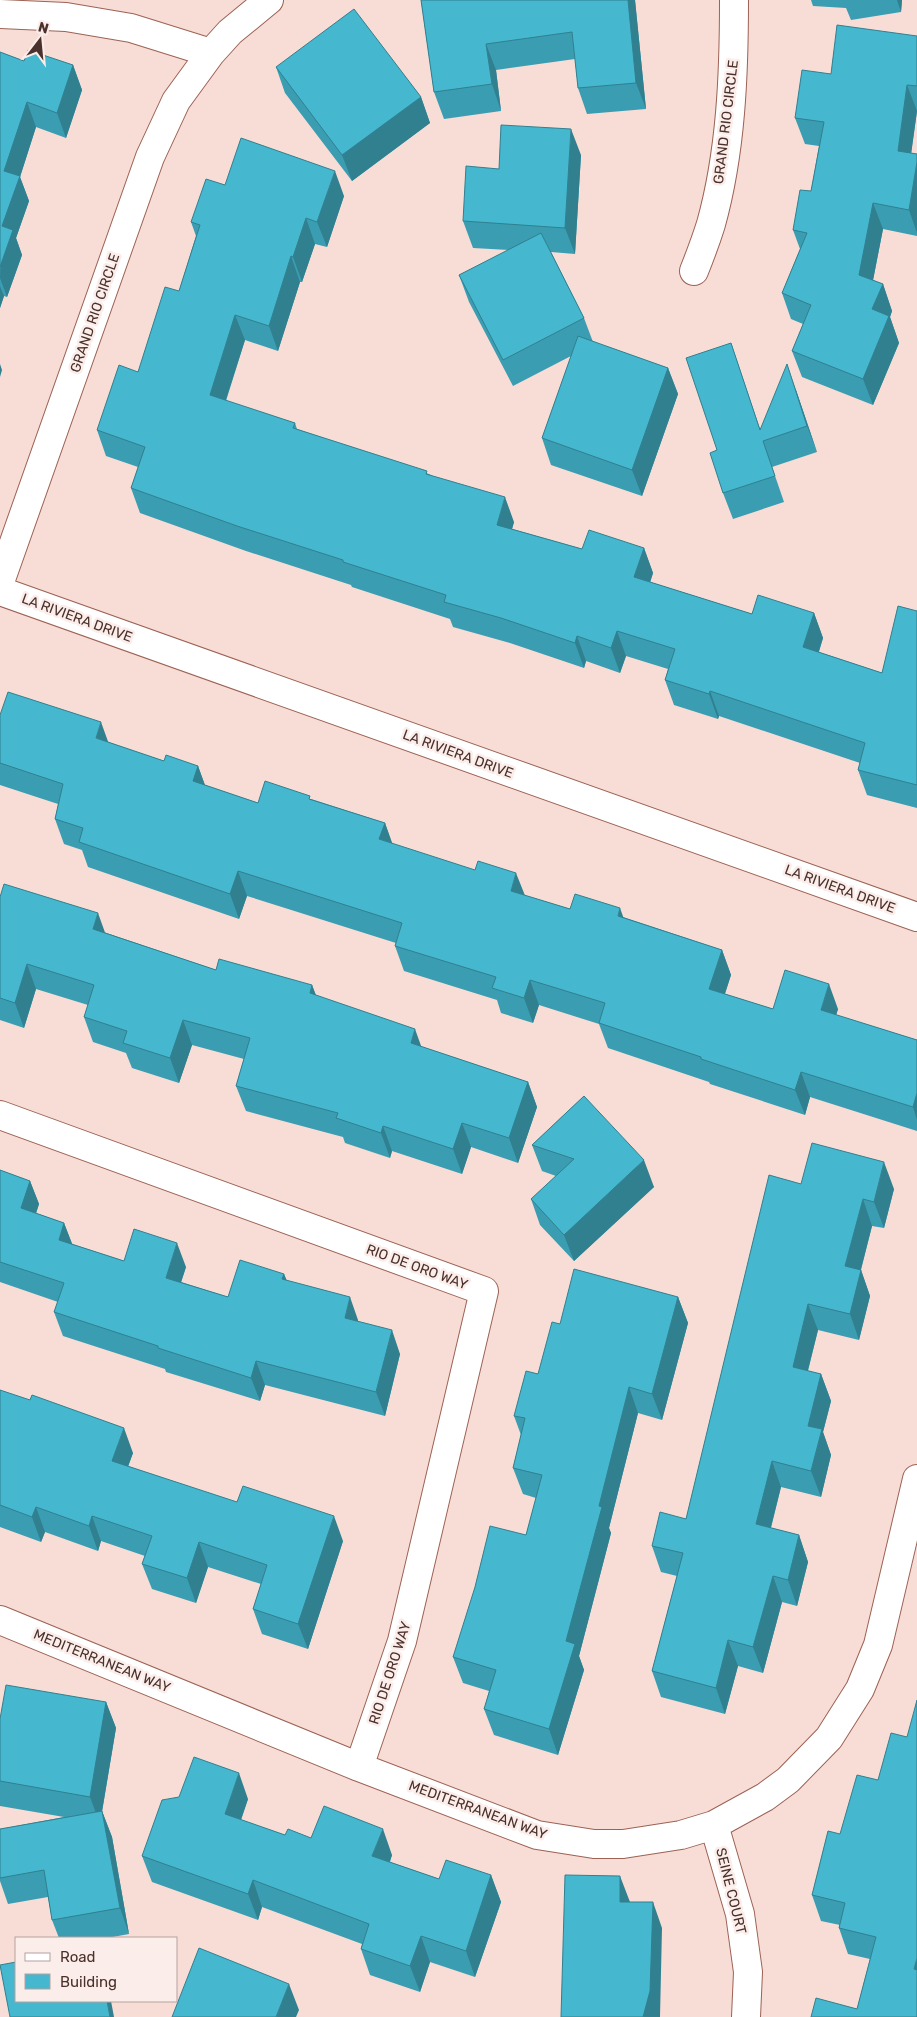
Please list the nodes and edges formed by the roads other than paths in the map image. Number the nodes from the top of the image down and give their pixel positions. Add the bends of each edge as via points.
1 (269, 0) edge
2 (734, 0) edge
3 (0, 14) edge
4 (211, 53) junction
5 (694, 271) dead end
6 (0, 582) edge
7 (0, 591) edge
8 (917, 917) edge
9 (0, 1115) edge
10 (917, 1479) edge
11 (2, 1625) edge
12 (359, 1767) junction
13 (714, 1824) junction
14 (746, 2017) edge

1 - 4 street, GRAND RIO CIRCLE via 230,32
2 - 5 street, GRAND RIO CIRCLE via 734,62 723,166 710,224
3 - 4 street via 66,17 122,26
4 - 6 street, GRAND RIO CIRCLE via 176,100 150,157
7 - 8 street, LA RIVIERA DRIVE
9 - 12 street, RIO DE ORO WAY via 484,1291 402,1641
10 - 13 street, MEDITERRANEAN WAY via 878,1645 860,1689 829,1738 788,1780 765,1797
11 - 12 street, MEDITERRANEAN WAY
12 - 13 street, MEDITERRANEAN WAY via 537,1835 594,1844 623,1844 681,1835
13 - 14 street, SEINE COURT via 740,1914 748,1972

